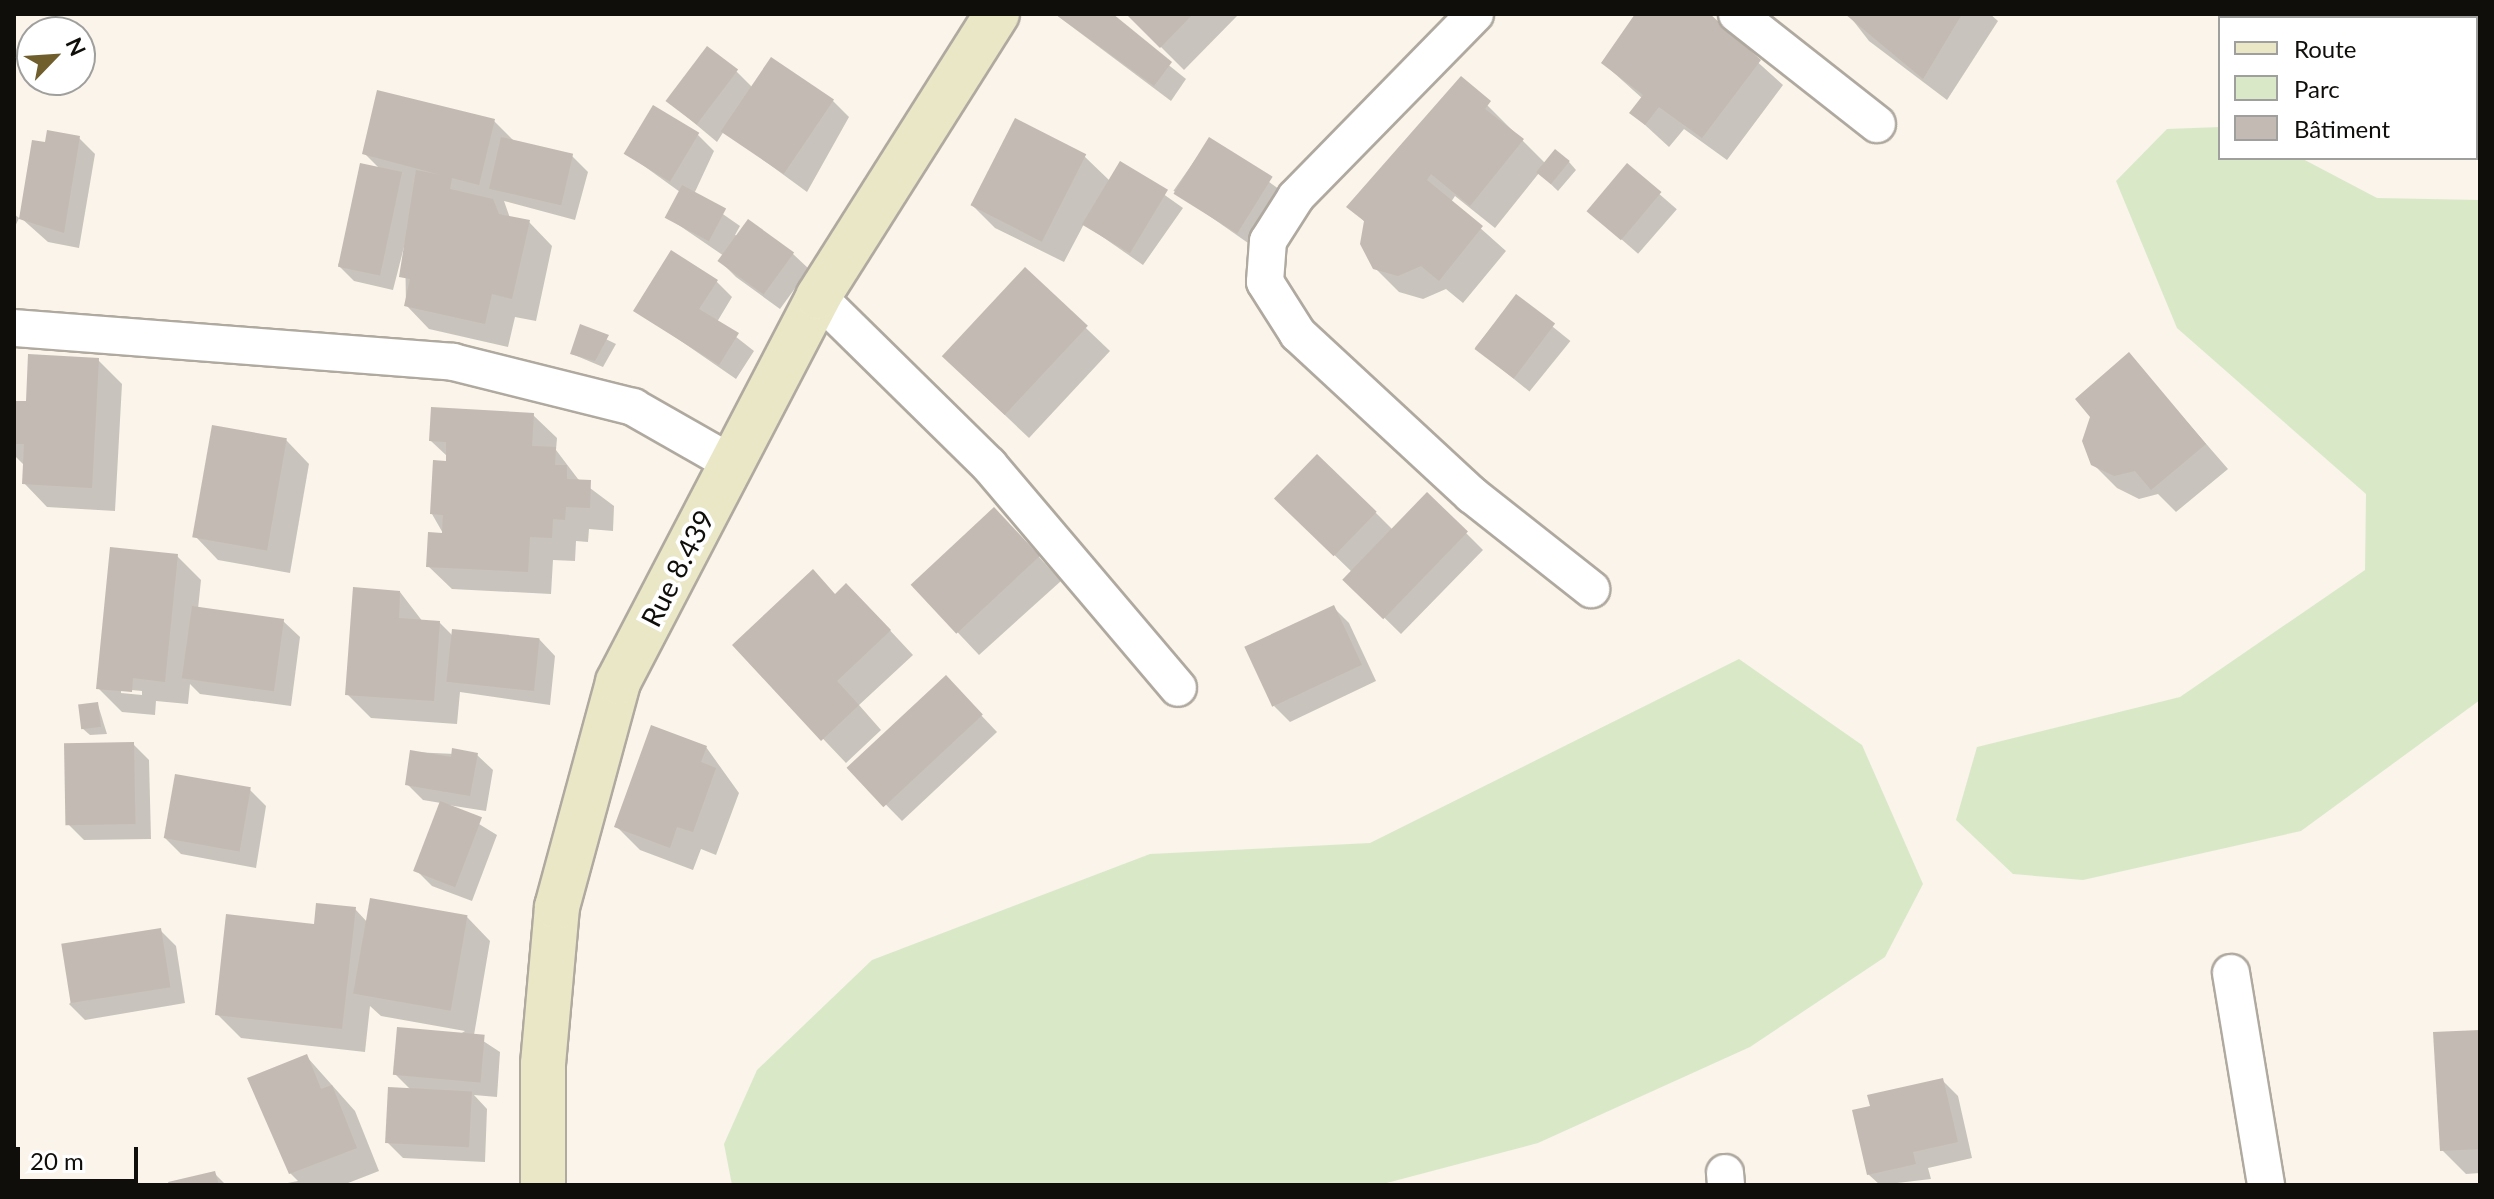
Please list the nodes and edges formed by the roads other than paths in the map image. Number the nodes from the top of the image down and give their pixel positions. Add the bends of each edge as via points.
1 (997, 14) edge
2 (1475, 14) edge
3 (1737, 14) edge
4 (1877, 124) dead end
5 (818, 297) junction
6 (14, 328) edge
7 (731, 463) junction
8 (1591, 589) dead end
9 (1178, 688) dead end
10 (2231, 973) dead end
11 (543, 1185) edge
12 (2266, 1185) edge

1 - 5 street, Rue 8.439
2 - 8 street via 1296,197 1268,241 1265,282 1298,334 1472,495
3 - 4 street
5 - 7 street, Rue 8.439
5 - 9 street via 989,465
6 - 7 street via 453,362 633,407
7 - 11 street, Rue 8.439 via 618,682 584,790 557,907 543,1064
10 - 12 street

